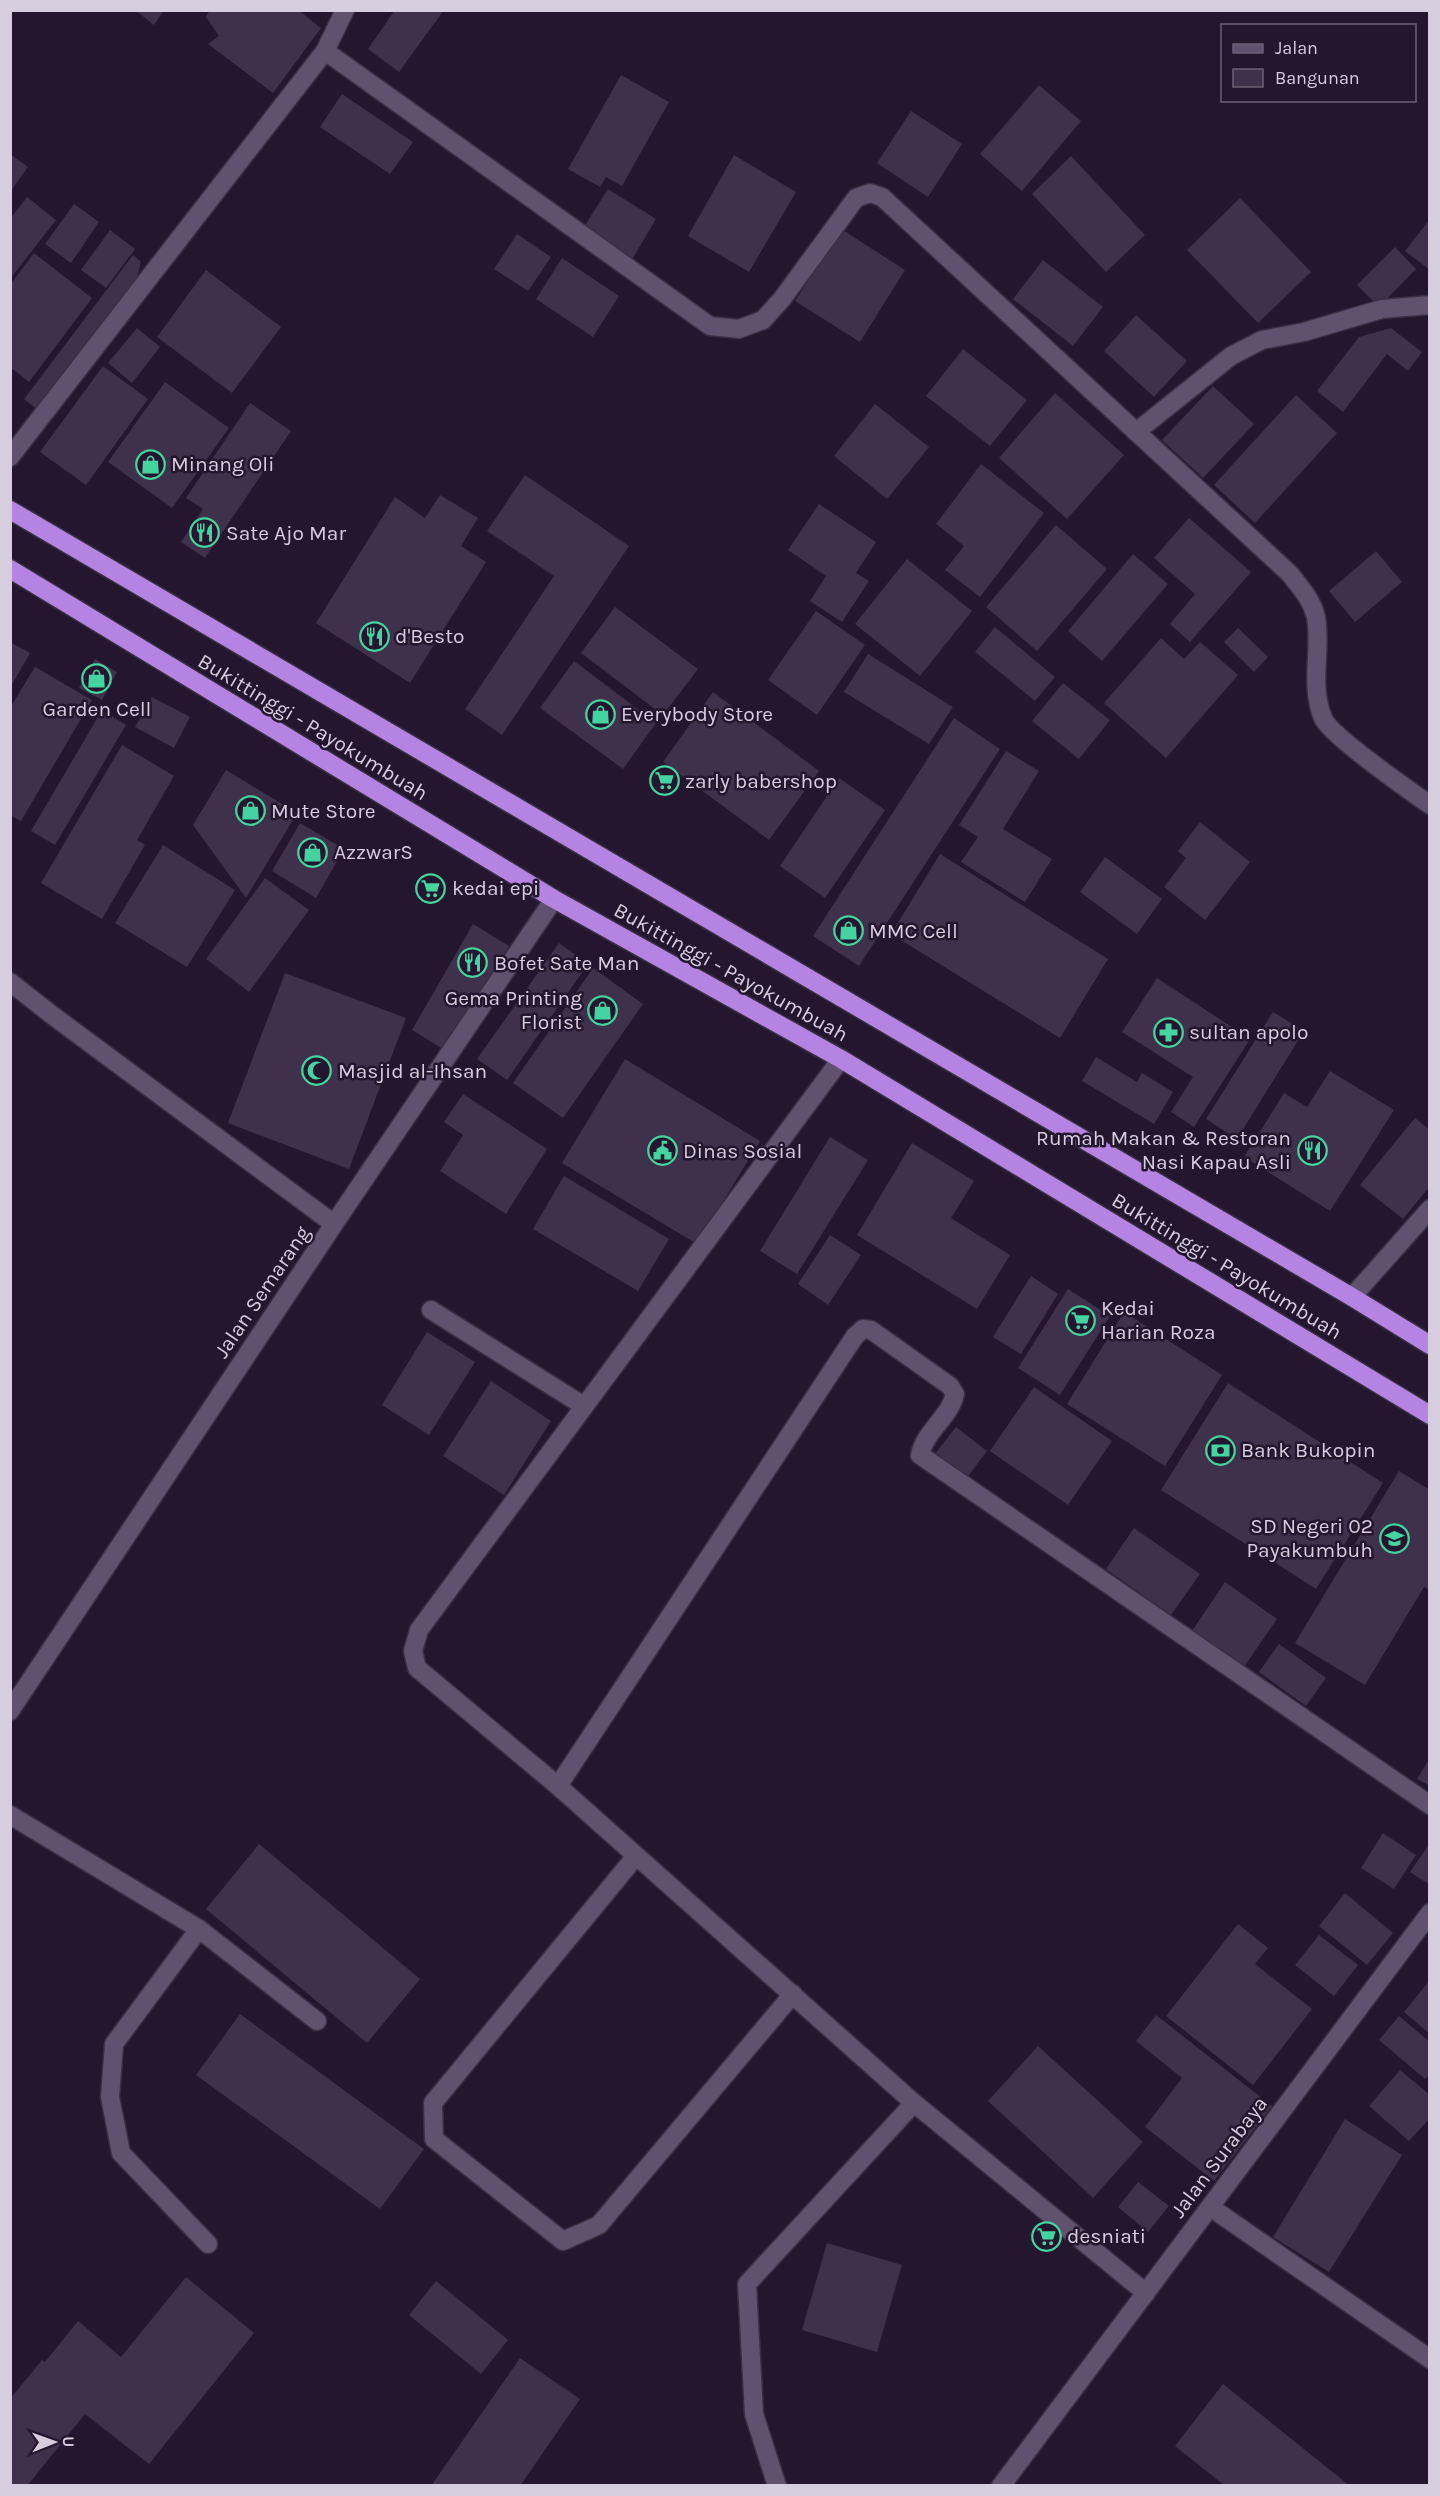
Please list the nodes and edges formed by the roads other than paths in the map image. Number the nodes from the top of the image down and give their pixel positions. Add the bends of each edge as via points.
1 (345, 10) edge
2 (325, 51) junction
3 (1430, 305) edge
4 (1136, 432) junction
5 (10, 458) edge
6 (10, 510) edge
7 (10, 569) edge
8 (1430, 805) edge
9 (554, 899) junction
10 (10, 982) edge
11 (841, 1059) junction
12 (1430, 1209) edge
13 (334, 1224) junction
14 (1352, 1297) junction
15 (432, 1310) dead end
16 (1430, 1345) edge
17 (584, 1406) junction
18 (1430, 1415) edge
19 (10, 1711) edge
20 (558, 1786) junction
21 (1430, 1805) edge
22 (10, 1815) edge
23 (636, 1856) junction
24 (1430, 1913) edge
25 (199, 1929) junction
26 (793, 1994) junction
27 (317, 2021) dead end
28 (914, 2103) junction
29 (1210, 2207) junction
30 (208, 2244) dead end
31 (1146, 2293) junction
32 (1430, 2359) edge
33 (777, 2486) edge
34 (1001, 2486) edge

1 - 2 street
2 - 4 street via 710,326 739,329 763,320 856,198 870,193 882,197
2 - 5 street
3 - 4 street via 1382,309 1262,340 1231,356
4 - 8 street via 1290,574 1308,596 1316,618 1316,692 1324,720
6 - 14 highway, Bukittinggi - Payokumbuah
7 - 9 highway, Bukittinggi - Payokumbuah
9 - 11 highway, Bukittinggi - Payokumbuah
9 - 13 street, Jalan Semarang
10 - 13 street
11 - 17 street
11 - 18 highway, Bukittinggi - Payokumbuah
12 - 14 street
13 - 19 street, Jalan Semarang
14 - 16 highway, Bukittinggi - Payokumbuah
15 - 17 street
17 - 20 street via 419,1630 413,1650 417,1668
20 - 21 street via 863,1329 871,1330 950,1386 955,1394 953,1404 922,1446 920,1455
20 - 23 street
22 - 25 street
23 - 26 street
23 - 26 street via 433,2103 434,2139 563,2241 599,2225
24 - 29 street, Jalan Surabaya
25 - 27 street
25 - 30 street via 114,2044 110,2097 121,2153
26 - 28 street
28 - 31 street
28 - 33 street via 747,2284 754,2414
29 - 31 street, Jalan Surabaya
29 - 32 street
31 - 34 street, Jalan Surabaya

